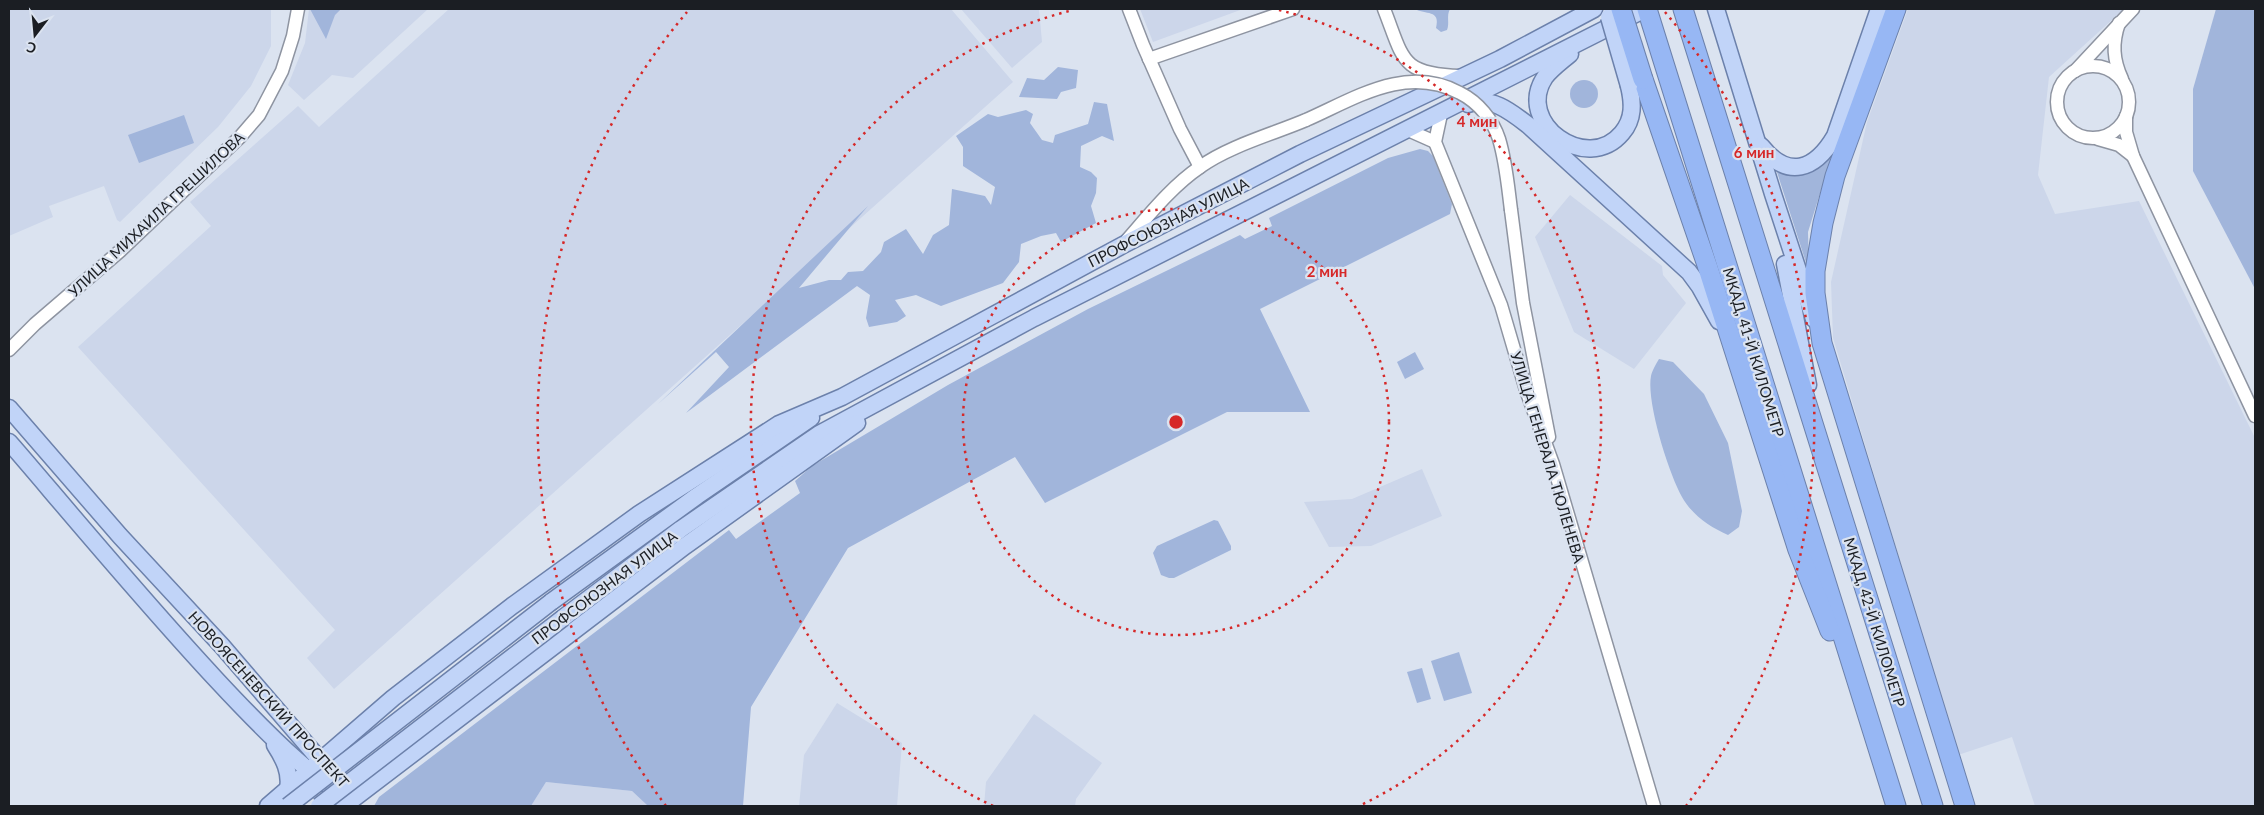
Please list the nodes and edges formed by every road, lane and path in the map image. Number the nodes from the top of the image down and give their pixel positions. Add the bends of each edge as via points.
1 (298, 9) edge
2 (1129, 9) edge
3 (1293, 9) edge
4 (1384, 9) edge
5 (1594, 9) edge
6 (1646, 9) edge
7 (1683, 9) edge
8 (1716, 9) edge
9 (1879, 9) edge
10 (1896, 9) edge
11 (2133, 9) edge
12 (1612, 12) edge
13 (2120, 21) junction
14 (1589, 37) junction
15 (1149, 59) junction
16 (2074, 72) junction
17 (1460, 76) junction
18 (1636, 82) junction
19 (2123, 82) junction
20 (1447, 111) junction
21 (2126, 116) junction
22 (1408, 130) junction
23 (2093, 138) junction
24 (1756, 140) junction
25 (1435, 142) junction
26 (2133, 156) junction
27 (1200, 167) junction
28 (1773, 194) junction
29 (1123, 245) junction
30 (1822, 343) junction
31 (10, 351) edge
32 (1734, 351) junction
33 (903, 387) junction
34 (842, 397) junction
35 (9, 401) edge
36 (9, 408) edge
37 (2255, 416) edge
38 (26, 426) junction
39 (1818, 438) junction
40 (9, 442) edge
41 (1553, 464) junction
42 (410, 684) junction
43 (1862, 695) junction
44 (454, 723) junction
45 (294, 730) junction
46 (269, 735) junction
47 (346, 737) junction
48 (314, 765) junction
49 (288, 789) junction
50 (358, 801) edge
51 (268, 806) edge
52 (288, 806) edge
53 (318, 806) edge
54 (344, 806) edge
55 (1654, 806) edge
56 (1896, 806) edge
57 (1933, 806) edge
58 (1965, 806) edge

1 - 31 street, УЛИЦА МИХАИЛА ГРЕШИЛОВА via 293,36 275,85 259,115 120,251 35,324
2 - 15 street
3 - 15 street
4 - 17 street via 1409,65 1432,75
5 - 17 main road, ПРОФСОЮЗНАЯ УЛИЦА via 1500,59
6 - 14 main road
6 - 43 highway, МКАД, 41-Й КИЛОМЕТР
7 - 39 highway
8 - 24 main road
9 - 24 main road via 1835,136 1818,158 1806,165 1782,165 1771,158
10 - 30 highway via 1835,176 1823,223 1815,271
11 - 13 street
12 - 18 highway, bridge
13 - 16 street
13 - 19 street via 2114,50
14 - 18 main road via 1542,82 1538,96 1539,111 1549,130 1568,145 1582,149 1598,148 1612,142 1624,132 1630,118
14 - 20 main road
15 - 27 street
16 - 19 street via 2087,67 2101,67 2114,72
16 - 23 street via 2060,88 2058,108 2067,127 2079,135
17 - 29 main road, ПРОФСОЮЗНАЯ УЛИЦА
18 - 32 highway via 1671,162
19 - 21 street via 2129,102
20 - 22 main road, ПРОФСОЮЗНАЯ УЛИЦА
20 - 25 street
20 - 32 main road via 1488,101 1528,125 1689,272
21 - 23 street via 2113,132
21 - 26 street via 2126,132
22 - 25 street
22 - 33 main road, ПРОФСОЮЗНАЯ УЛИЦА
23 - 26 street via 2119,145
24 - 28 main road
25 - 41 street, УЛИЦА ГЕНЕРАЛА ТЮЛЕНЕВА via 1501,305 1526,390
26 - 37 street
27 - 29 street
27 - 41 street, bridge via 1218,156 1404,81 1423,81 1454,90 1476,104 1489,120 1503,154 1523,303 1543,395
28 - 30 main road
28 - 39 main road
29 - 34 main road, ПРОФСОЮЗНАЯ УЛИЦА
30 - 58 highway
32 - 43 highway via 1798,550 1827,624
33 - 44 main road, ПРОФСОЮЗНАЯ УЛИЦА via 685,546
33 - 53 main road, ПРОФСОЮЗНАЯ УЛИЦА, bridge via 819,434 681,529
34 - 42 main road, ПРОФСОЮЗНАЯ УЛИЦА via 779,424 639,514
34 - 52 main road, ПРОФСОЮЗНАЯ УЛИЦА, bridge via 697,496 551,602
35 - 38 street
36 - 38 main road, НОВОЯСЕНЕВСКИЙ ПРОСПЕКТ
38 - 45 main road, НОВОЯСЕНЕВСКИЙ ПРОСПЕКТ
39 - 57 highway, МКАД, 42-Й КИЛОМЕТР
40 - 46 main road, НОВОЯСЕНЕВСКИЙ ПРОСПЕКТ via 197,658
41 - 55 street, УЛИЦА ГЕНЕРАЛА ТЮЛЕНЕВА
42 - 44 main road via 404,706 405,718 412,727 423,731
42 - 47 main road, ПРОФСОЮЗНАЯ УЛИЦА
43 - 56 highway
44 - 50 main road, ПРОФСОЮЗНАЯ УЛИЦА
45 - 47 main road via 325,742
45 - 48 main road, НОВОЯСЕНЕВСКИЙ ПРОСПЕКТ
46 - 48 main road, НОВОЯСЕНЕВСКИЙ ПРОСПЕКТ
46 - 49 main road via 286,764
47 - 48 main road, ПРОФСОЮЗНАЯ УЛИЦА
48 - 49 main road, ПРОФСОЮЗНАЯ УЛИЦА
48 - 50 main road, НОВОЯСЕНЕВСКИЙ ПРОСПЕКТ
49 - 51 main road, ПРОФСОЮЗНАЯ УЛИЦА
50 - 54 main road, ПРОФСОЮЗНАЯ УЛИЦА

